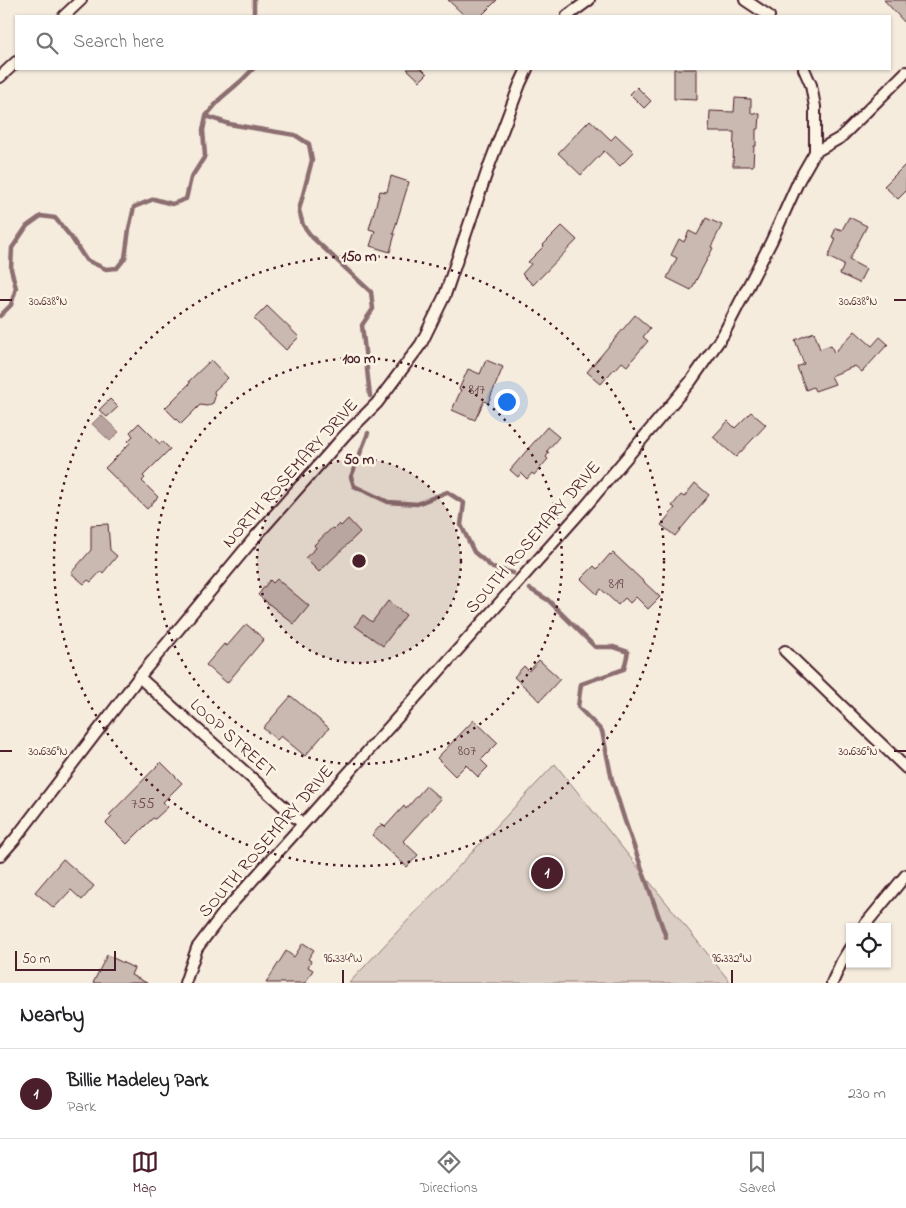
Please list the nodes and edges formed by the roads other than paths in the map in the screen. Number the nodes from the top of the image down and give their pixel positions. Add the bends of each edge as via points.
1 (81, 0) edge
2 (589, 0) edge
3 (745, 0) edge
4 (65, 15) edge
5 (568, 15) edge
6 (768, 15) edge
7 (15, 63) edge
8 (527, 70) edge
9 (804, 70) edge
10 (906, 72) edge
11 (0, 77) edge
12 (815, 152) junction
13 (785, 651) dead end
14 (140, 677) junction
15 (906, 768) edge
16 (304, 824) junction
17 (0, 856) edge
18 (906, 875) edge
19 (866, 923) edge
20 (846, 954) edge
21 (185, 983) edge
22 (832, 983) edge

1 - 4 street
2 - 5 street
3 - 6 street
7 - 11 street
8 - 14 street, NORTH ROSEMARY DRIVE via 489,166 445,295 421,344 377,403 256,536
9 - 12 street, SOUTH ROSEMARY DRIVE via 815,108
10 - 12 street via 840,138
12 - 16 street, SOUTH ROSEMARY DRIVE via 730,322 691,381 585,507
13 - 15 street
14 - 16 street, LOOP STREET
14 - 17 street, NORTH ROSEMARY DRIVE
16 - 21 street, SOUTH ROSEMARY DRIVE via 208,932 197,948
18 - 19 street
20 - 22 street

